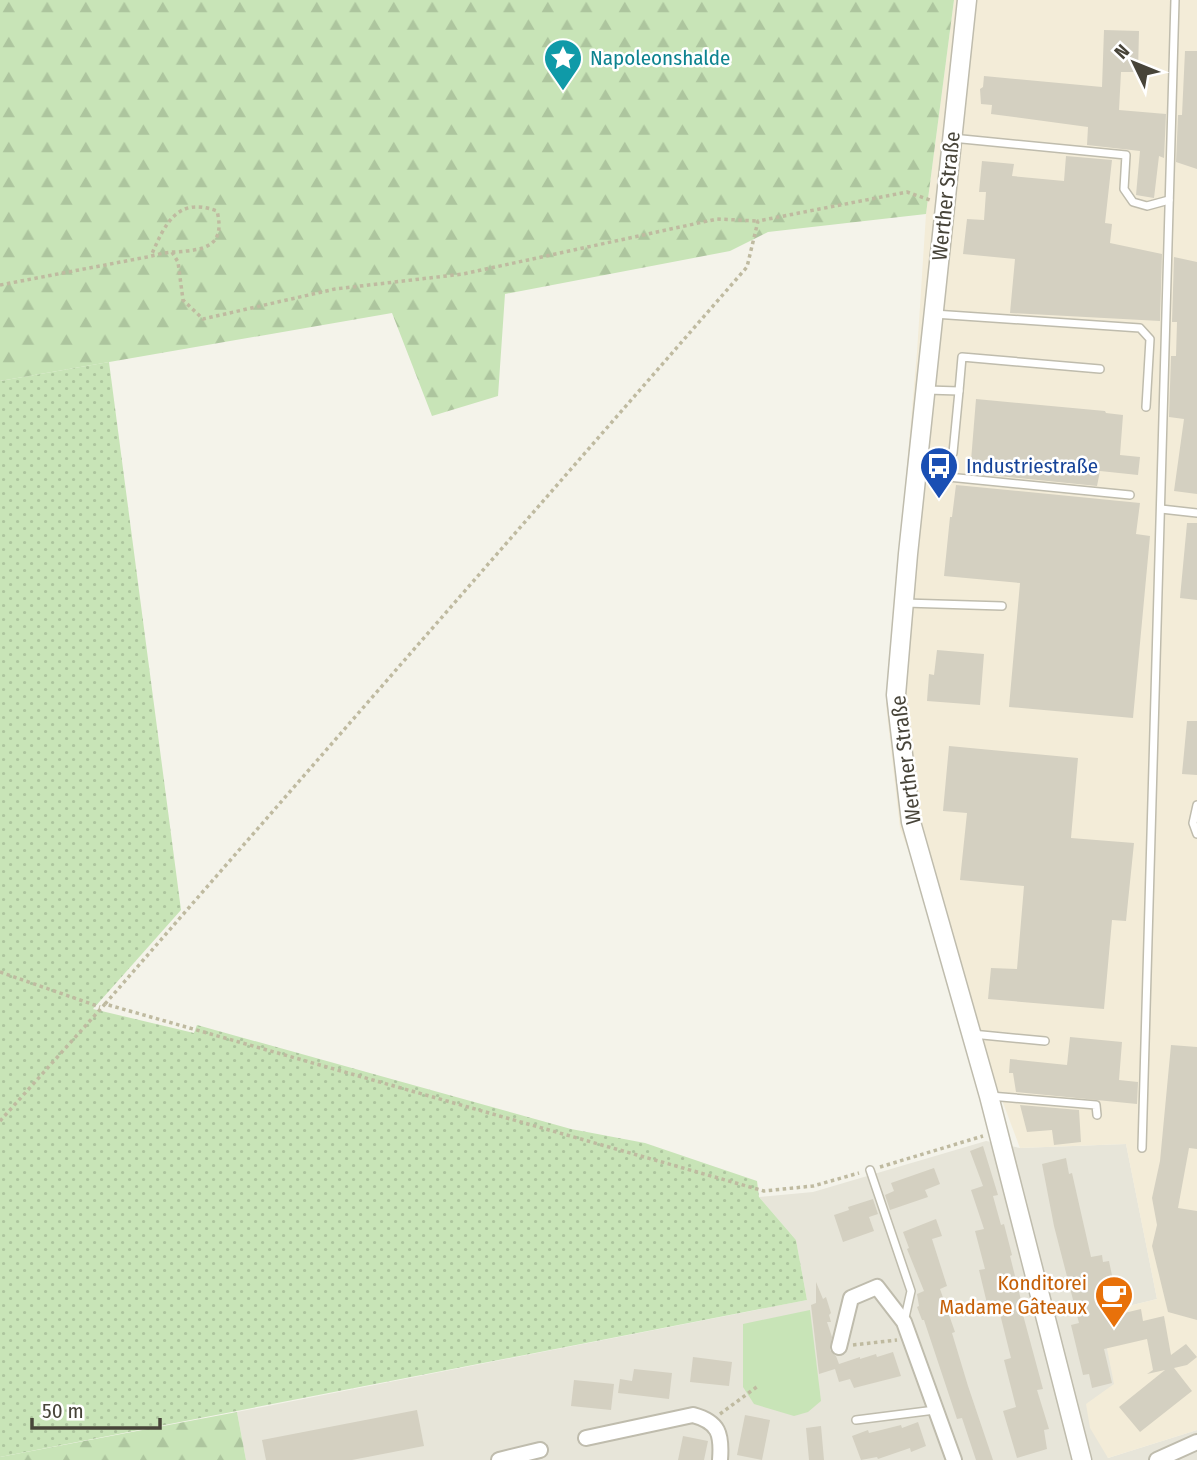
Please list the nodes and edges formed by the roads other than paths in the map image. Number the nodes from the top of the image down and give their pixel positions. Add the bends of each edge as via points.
1 (967, 0) edge
2 (1175, 0) edge
3 (952, 138) junction
4 (1169, 200) junction
5 (934, 314) junction
6 (1100, 369) dead end
7 (926, 390) junction
8 (959, 391) junction
9 (1146, 407) dead end
10 (953, 453) dead end
11 (917, 474) junction
12 (1130, 495) dead end
13 (1161, 509) junction
14 (1197, 513) edge
15 (904, 603) junction
16 (1002, 606) dead end
17 (1197, 805) edge
18 (1197, 834) edge
19 (971, 1034) junction
20 (1045, 1041) dead end
21 (989, 1096) junction
22 (1097, 1115) dead end
23 (1142, 1148) dead end
24 (870, 1170) road end
25 (904, 1322) junction
26 (839, 1347) road end
27 (936, 1410) junction
28 (856, 1420) dead end
29 (586, 1438) dead end
30 (1197, 1442) edge
31 (540, 1450) dead end
32 (499, 1460) edge
33 (720, 1460) edge
34 (954, 1460) edge
35 (1082, 1460) edge
36 (1157, 1460) edge

1 - 3 street, Werther Straße
2 - 4 lane
3 - 4 lane via 1126,155 1124,189 1133,202 1147,205
3 - 5 street, Werther Straße
4 - 13 lane
5 - 7 street, Werther Straße
5 - 9 lane via 1140,328 1150,339
6 - 8 lane via 962,356
7 - 8 lane
7 - 11 street, Werther Straße
8 - 10 lane
11 - 12 lane
11 - 15 street, Werther Straße
13 - 14 lane
13 - 23 lane
15 - 16 lane
15 - 19 street, Werther Straße via 897,695 911,822
17 - 18 lane
19 - 20 lane
19 - 21 street, Werther Straße
21 - 22 lane via 1096,1105
21 - 35 street, Werther Straße
24 - 25 lane via 911,1291
25 - 26 street via 877,1287 851,1298
25 - 27 street
27 - 28 lane
27 - 34 street
29 - 33 street via 693,1415 718,1431
30 - 36 street
31 - 32 street

